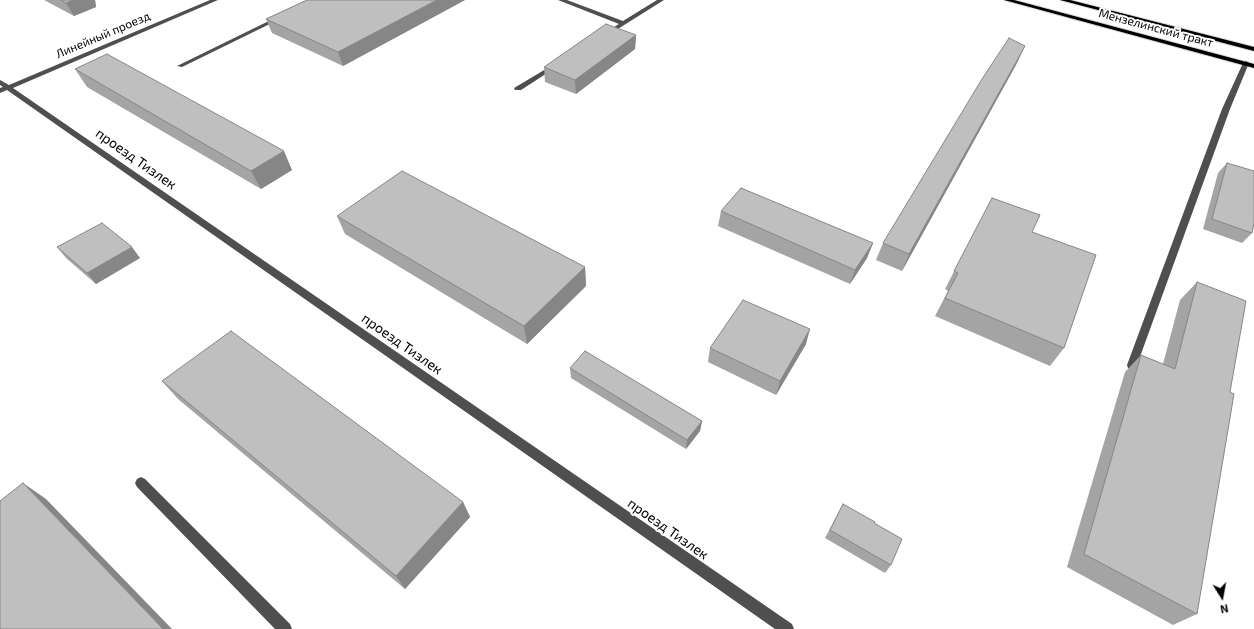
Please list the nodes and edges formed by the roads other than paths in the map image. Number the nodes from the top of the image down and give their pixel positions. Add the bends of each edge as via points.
1 (215, 0) edge
2 (561, 0) edge
3 (661, 0) edge
4 (1007, 0) edge
5 (1063, 0) edge
6 (288, 14) edge
7 (623, 23) junction
8 (597, 40) edge
9 (1254, 49) edge
10 (564, 60) edge
11 (1250, 64) edge
12 (180, 66) dead end
13 (3, 87) edge
14 (518, 88) dead end
15 (1132, 365) dead end
16 (141, 483) dead end
17 (285, 629) edge
18 (787, 629) edge

1 - 13 street, Линейный проезд
2 - 7 street
3 - 7 street
4 - 11 main road, Мензелинский тракт
5 - 9 main road, Мензелинский тракт
6 - 12 street
7 - 8 street
10 - 14 street
11 - 15 street via 1226,109
13 - 18 street, проезд Тизлек
16 - 17 street

